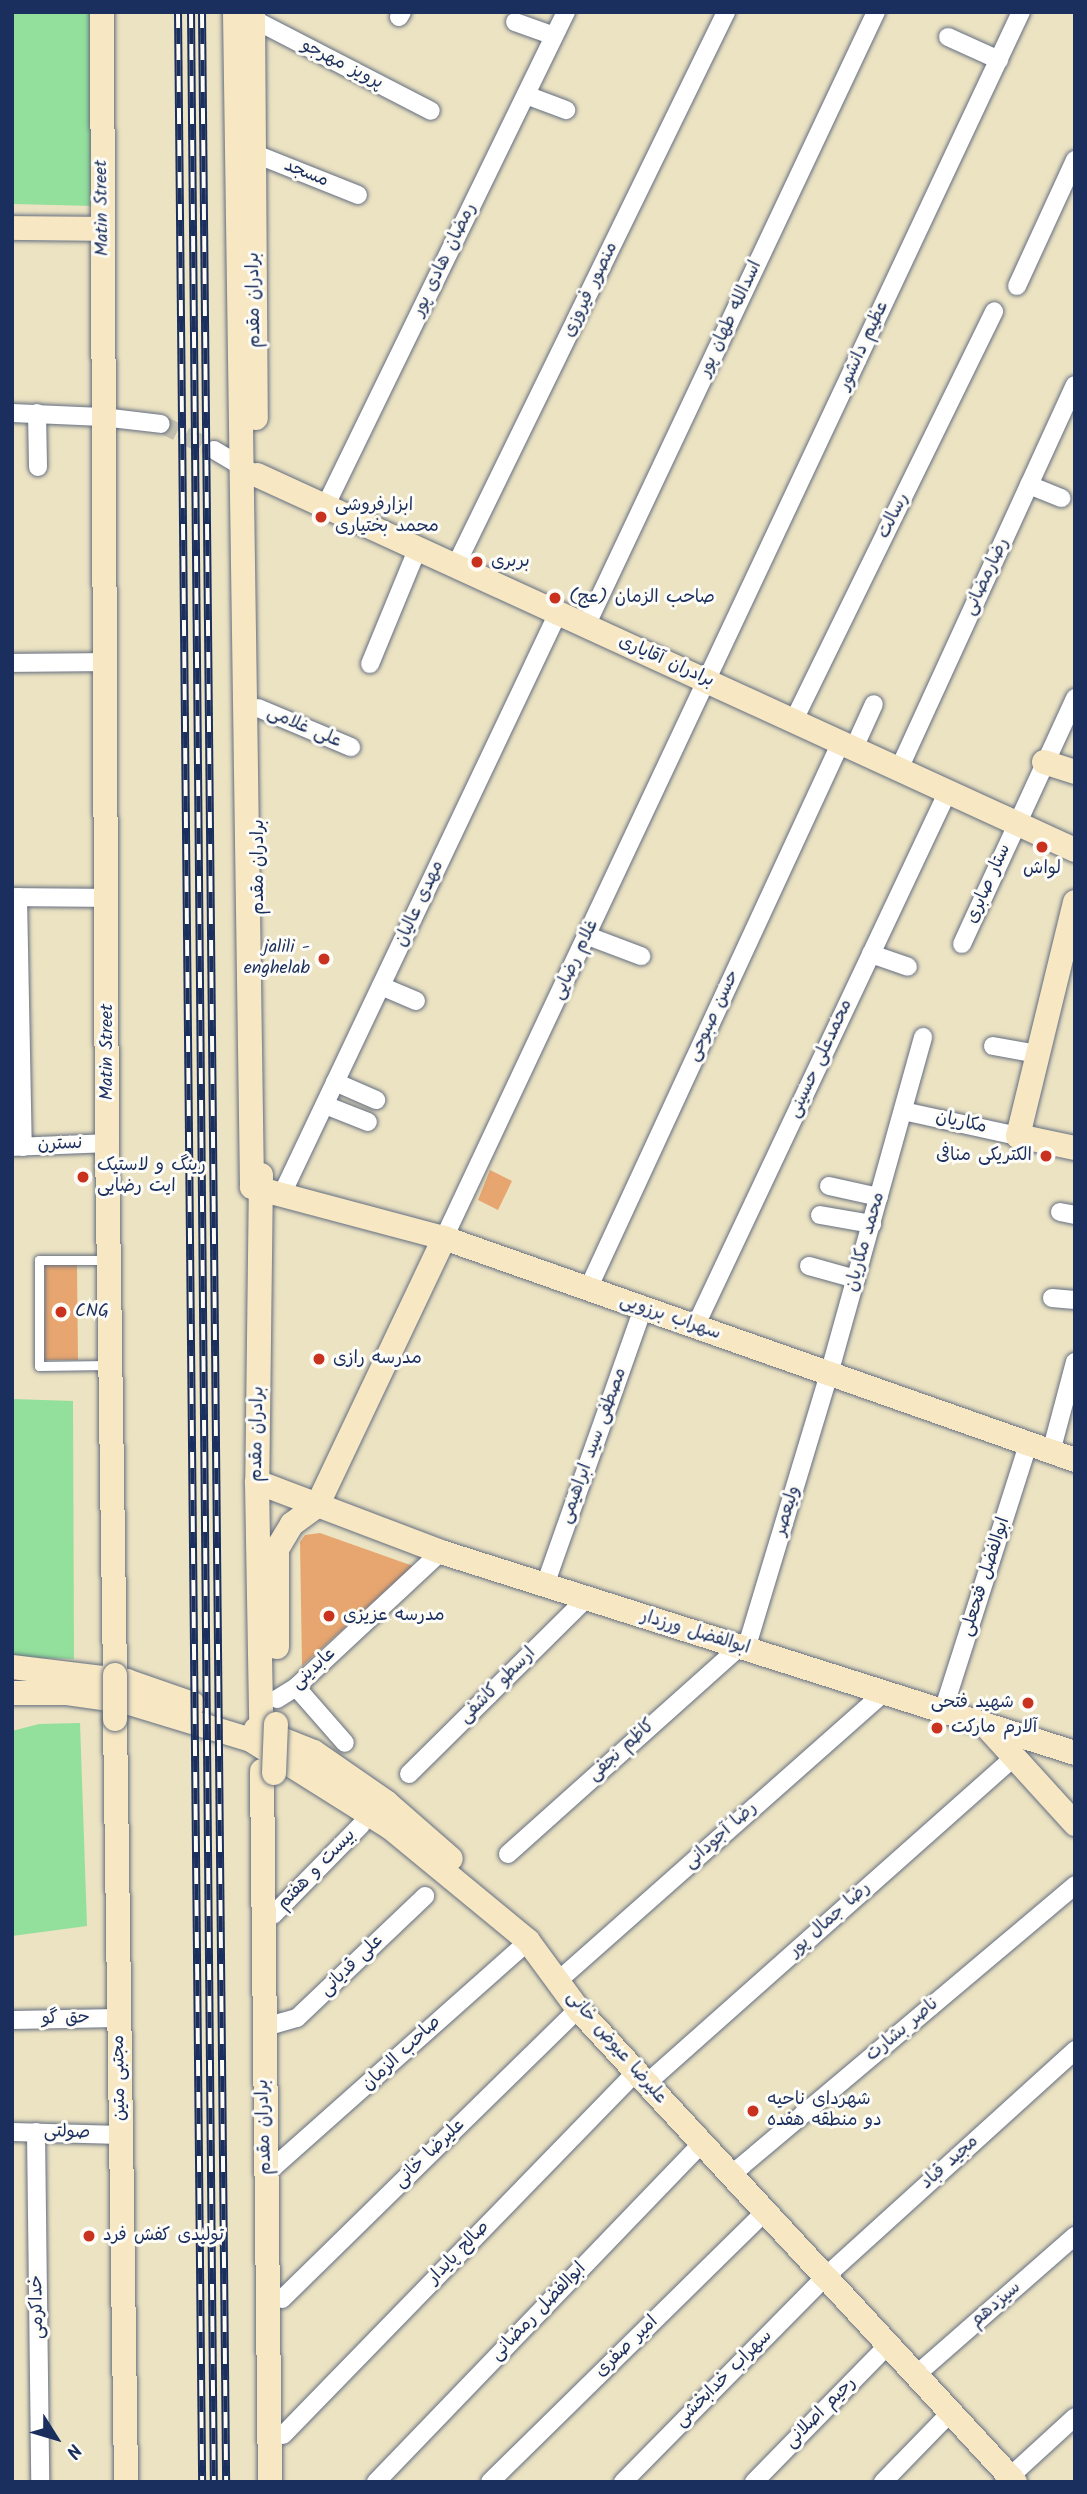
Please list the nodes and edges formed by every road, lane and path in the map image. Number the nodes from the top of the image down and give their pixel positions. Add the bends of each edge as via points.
1 (102, 12) edge
2 (566, 12) edge
3 (726, 12) edge
4 (876, 12) edge
5 (1021, 12) edge
6 (249, 14) edge
7 (515, 22) dead end
8 (554, 36) junction
9 (948, 37) dead end
10 (999, 60) junction
11 (526, 94) junction
12 (566, 110) dead end
13 (431, 111) dead end
14 (253, 153) junction
15 (1075, 160) edge
16 (358, 195) dead end
17 (12, 228) edge
18 (103, 229) junction
19 (1017, 286) dead end
20 (994, 311) dead end
21 (1075, 384) edge
22 (12, 412) edge
23 (37, 413) junction
24 (106, 417) junction
25 (162, 424) tunnel mouth
26 (214, 450) tunnel mouth
27 (38, 467) dead end
28 (249, 471) junction
29 (1029, 485) junction
30 (1061, 498) dead end
31 (324, 509) junction
32 (417, 550) junction
33 (455, 567) junction
34 (558, 614) junction
35 (586, 626) junction
36 (106, 662) junction
37 (12, 663) edge
38 (370, 664) dead end
39 (708, 681) junction
40 (1075, 698) edge
41 (874, 704) dead end
42 (258, 708) junction
43 (794, 720) junction
44 (848, 745) junction
45 (351, 747) dead end
46 (1044, 762) junction
47 (900, 769) junction
48 (1075, 772) edge
49 (947, 791) junction
50 (1016, 823) junction
51 (1075, 850) edge
52 (15, 897) edge
53 (108, 898) junction
54 (1075, 902) edge
55 (588, 936) junction
56 (962, 944) dead end
57 (871, 954) junction
58 (641, 956) dead end
59 (908, 967) dead end
60 (381, 986) junction
61 (416, 1001) dead end
62 (923, 1037) dead end
63 (993, 1046) dead end
64 (1038, 1054) junction
65 (335, 1082) junction
66 (376, 1100) dead end
67 (325, 1105) junction
68 (903, 1111) junction
69 (368, 1122) dead end
70 (1018, 1136) junction
71 (107, 1143) junction
72 (18, 1147) edge
73 (1075, 1148) edge
74 (829, 1186) dead end
75 (265, 1190) junction
76 (879, 1197) junction
77 (820, 1215) dead end
78 (872, 1224) junction
79 (444, 1238) junction
80 (108, 1260) junction
81 (809, 1266) dead end
82 (856, 1279) junction
83 (588, 1289) junction
84 (1052, 1298) dead end
85 (1075, 1300) edge
86 (643, 1308) junction
87 (695, 1326) junction
88 (1075, 1362) edge
89 (109, 1365) junction
90 (829, 1374) junction
91 (1040, 1448) junction
92 (1075, 1460) edge
93 (257, 1482) junction
94 (317, 1506) junction
95 (441, 1552) junction
96 (545, 1584) junction
97 (587, 1598) junction
98 (742, 1649) junction
99 (12, 1667) edge
100 (114, 1675) joint
101 (69, 1683) junction
102 (884, 1692) junction
103 (12, 1693) edge
104 (275, 1707) junction
105 (943, 1711) junction
106 (985, 1724) junction
107 (345, 1743) dead end
108 (1075, 1753) edge
109 (1014, 1757) junction
110 (409, 1774) dead end
111 (1075, 1824) edge
112 (361, 1825) dead end
113 (508, 1854) dead end
114 (1075, 1885) edge
115 (425, 1896) dead end
116 (267, 1915) junction
117 (528, 1941) junction
118 (559, 1980) junction
119 (578, 2009) junction
120 (119, 2018) junction
121 (12, 2020) edge
122 (267, 2026) junction
123 (1075, 2050) edge
124 (641, 2078) junction
125 (12, 2132) edge
126 (36, 2132) junction
127 (121, 2135) junction
128 (702, 2143) junction
129 (270, 2166) junction
130 (731, 2175) junction
131 (765, 2212) junction
132 (1075, 2236) edge
133 (825, 2277) junction
134 (276, 2301) junction
135 (888, 2345) junction
136 (916, 2375) junction
137 (951, 2412) junction
138 (1075, 2417) edge
139 (276, 2436) junction
140 (1010, 2480) edge
141 (40, 2482) edge
142 (126, 2482) edge
143 (270, 2482) edge
144 (282, 2482) edge
145 (376, 2482) edge
146 (490, 2482) edge
147 (623, 2482) edge
148 (754, 2482) edge
149 (883, 2482) edge

1 - 18 street, Matin Street
2 - 8 street, رمضان هادی پور
3 - 33 street, منصور فیروزی
4 - 35 street, اسدالله طهان پور
5 - 10 street, عظیم دانشور
6 - 13 street, پرویز مهرجو
6 - 14 street, برادران مقدم
6 - 28 street, برادران مقدم
7 - 8 street
8 - 11 street, رمضان هادی پور
9 - 10 street
10 - 39 street, عظیم دانشور
11 - 12 street
11 - 31 street, رمضان هادی پور
14 - 16 street, مسجد
14 - 28 street, برادران مقدم
15 - 19 street
17 - 18 street
18 - 24 street, Matin Street
20 - 43 street, رسالت
21 - 29 street, رضارمضانی
22 - 23 street
23 - 24 street
23 - 27 street
24 - 25 street
24 - 36 street, Matin Street
26 - 28 street
28 - 31 street, برادران آقایاری
28 - 42 street, برادران مقدم
28 - 75 street, برادران مقدم
29 - 30 street
29 - 47 street, رضارمضانی
31 - 32 street, برادران آقایاری
32 - 33 street, برادران آقایاری
32 - 38 street
33 - 34 street, برادران آقایاری
34 - 35 street, برادران آقایاری
34 - 60 street, مهدی عالیان
35 - 39 street, برادران آقایاری
36 - 37 street
36 - 53 street, Matin Street
39 - 43 street, برادران آقایاری
39 - 55 street, غلام رضایی
40 - 46 street, ستار صابری
41 - 44 street, حسن صبوحی
42 - 45 street, علی غلامی
42 - 75 street, برادران مقدم
43 - 44 street, برادران آقایاری
44 - 47 street, برادران آقایاری
44 - 83 street, حسن صبوحی
46 - 48 street
46 - 50 street, ستار صابری
47 - 49 street, برادران آقایاری
49 - 50 street, برادران آقایاری
49 - 57 street, محمدعلی حسینی
50 - 51 street, برادران آقایاری
50 - 56 street, ستار صابری
52 - 53 street
52 - 72 street
53 - 71 street, Matin Street
54 - 64 street
55 - 58 street
55 - 79 street, غلام رضایی
57 - 59 street
57 - 87 street, محمدعلی حسینی
60 - 61 street
60 - 65 street, مهدی عالیان
62 - 68 street, محمد مکاریان
63 - 64 street
64 - 70 street
65 - 66 street
65 - 67 street, مهدی عالیان
67 - 69 street
67 - 75 street, مهدی عالیان
68 - 70 street, مکاریان
68 - 76 street, محمد مکاریان
70 - 73 street
71 - 72 street, نسترن
71 - 80 street, Matin Street
74 - 76 street
75 - 79 street, سهراب برزویی
75 - 93 street, برادران مقدم
76 - 78 street, محمد مکاریان
77 - 78 street
78 - 82 street, محمد مکاریان
79 - 83 street, سهراب برزویی
79 - 94 street
80 - 89 street, Matin Street
80 - 89 lane via 39,1260 39,1366
81 - 82 street
82 - 90 street, محمد مکاریان
83 - 86 street, سهراب برزویی
84 - 85 street
86 - 87 street, سهراب برزویی
86 - 96 street, مصطفی سید ابراهیمی
87 - 90 street, سهراب برزویی
88 - 91 street, ابوالفضل فتحعلی
89 - 100 street, Matin Street
90 - 91 street, سهراب برزویی
90 - 98 street, ولیعصر
91 - 92 street, سهراب برزویی
91 - 105 street, ابوالفضل فتحعلی
93 - 94 street, ابوالفضل ورزدار
93 - 104 street, برادران مقدم
94 - 95 street, ابوالفضل ورزدار
94 - 104 street via 292,1524 277,1549
95 - 96 street, ابوالفضل ورزدار
95 - 104 street, عابدینی
96 - 97 street, ابوالفضل ورزدار
97 - 98 street, ابوالفضل ورزدار
97 - 110 street, ارسطو کاشفی
98 - 102 street, ابوالفضل ورزدار
98 - 113 street, کاظم نجفی
99 - 101 street
100 - 120 street, مجتبی متین, bridge
101 - 103 street
101 - 117 street, علیرضا عیوض خانی via 251,1740 391,1828
102 - 105 street, ابوالفضل ورزدار
102 - 118 street, رضا آجودانی
104 - 107 street
104 - 116 street, برادران مقدم, bridge via 268,1772
105 - 106 street, ابوالفضل ورزدار
106 - 108 street, ابوالفضل ورزدار
106 - 109 street
109 - 111 street
109 - 124 street, رضا جمال پور
112 - 116 street, بیست و هفتم
114 - 130 street, ناصر بشارت
115 - 122 street, علی قدیانی via 297,2018
116 - 122 street, برادران مقدم
117 - 118 street, علیرضا عیوض خانی
117 - 129 street, صاحب الزمان
118 - 119 street, علیرضا عیوض خانی
119 - 124 street, علیرضا عیوض خانی
119 - 134 street, علیرضا خانی
120 - 121 street, حق گو
120 - 127 street, مجتبی متین
122 - 129 street, برادران مقدم
123 - 133 street, مجید قباد
124 - 128 street, علیرضا عیوض خانی
124 - 139 street, صالح پایدار
125 - 126 street, صولتی
126 - 127 street, صولتی
126 - 141 street, خداکرمی
127 - 142 street, مجتبی متین
128 - 130 street, علیرضا عیوض خانی
128 - 145 street, ابوالفضل رمضانی
129 - 134 street, برادران مقدم
130 - 131 street, علیرضا عیوض خانی
131 - 133 street, علیرضا عیوض خانی
131 - 146 street, امیر صفری
132 - 136 street, سیزدهم
133 - 135 street, علیرضا عیوض خانی
133 - 147 street, سهراب خدابخشی
134 - 139 street, برادران مقدم
135 - 136 street, علیرضا عیوض خانی
135 - 148 street, رحیم اصلانی
136 - 137 street, علیرضا عیوض خانی
137 - 140 street, علیرضا عیوض خانی
137 - 149 street
138 - 140 street
139 - 143 street, برادران مقدم
139 - 144 street, برادران مقدم

